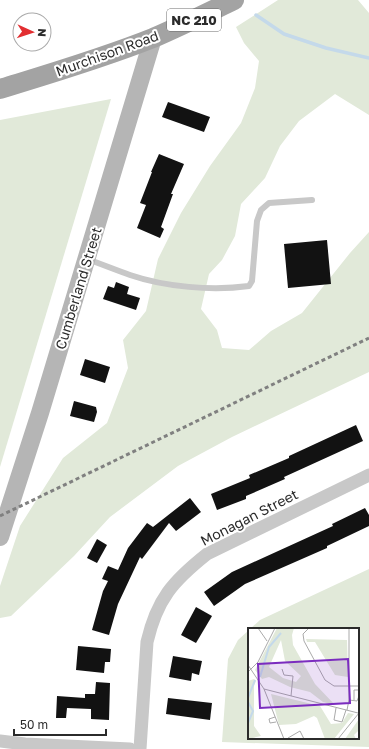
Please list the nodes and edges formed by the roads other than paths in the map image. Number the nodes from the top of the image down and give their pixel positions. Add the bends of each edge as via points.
1 (234, 0) edge
2 (153, 38) junction
3 (0, 89) edge
4 (312, 200) dead end
5 (87, 259) junction
6 (369, 475) edge
7 (0, 537) edge
8 (0, 741) edge
9 (25, 746) edge
10 (130, 749) edge
11 (140, 749) edge

1 - 2 main road, Murchison Road / NC 210
2 - 3 main road, Murchison Road / NC 210 via 85,63
2 - 5 street, Cumberland Street
4 - 5 lane via 269,203 261,210 256,221 252,281 249,286 202,288 167,284 131,276
5 - 7 street, Cumberland Street
6 - 11 street, Monagan Street via 207,554 165,595 157,610 147,642
8 - 9 street
9 - 10 street

